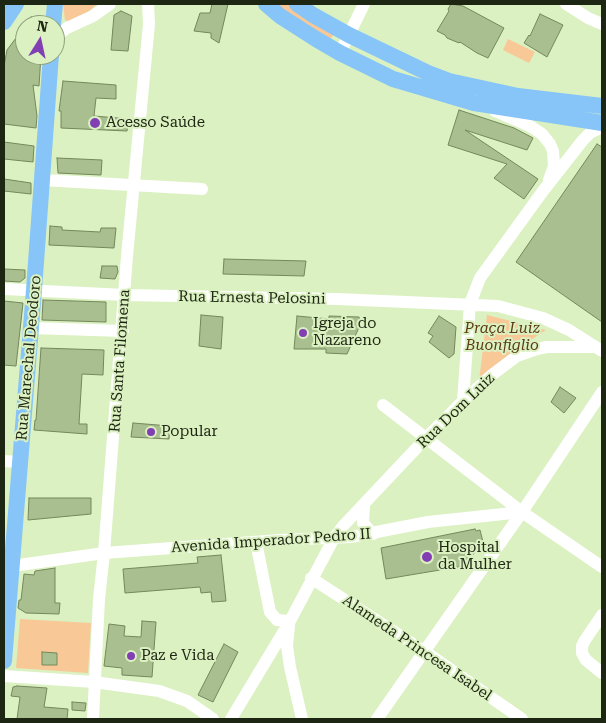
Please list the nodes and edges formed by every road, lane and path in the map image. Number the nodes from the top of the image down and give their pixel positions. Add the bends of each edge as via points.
1 (16, 4) edge
2 (110, 4) edge
3 (148, 4) edge
4 (266, 4) edge
5 (297, 4) edge
6 (364, 4) edge
7 (566, 4) edge
8 (4, 22) edge
9 (602, 24) edge
10 (65, 30) edge
11 (348, 35) junction
12 (340, 53) junction
13 (50, 65) edge
14 (474, 104) junction
15 (602, 106) edge
16 (602, 123) edge
17 (602, 127) edge
18 (42, 180) junction
19 (135, 185) junction
20 (202, 189) dead end
21 (543, 191) junction
22 (4, 289) edge
23 (34, 290) junction
24 (125, 295) junction
25 (470, 304) junction
26 (31, 328) junction
27 (123, 331) junction
28 (599, 349) edge
29 (602, 392) edge
30 (463, 401) junction
31 (383, 405) dead end
32 (426, 438) junction
33 (4, 461) edge
34 (20, 462) junction
35 (496, 492) junction
36 (364, 506) junction
37 (522, 512) junction
38 (491, 516) junction
39 (373, 534) junction
40 (334, 538) junction
41 (256, 542) junction
42 (104, 553) junction
43 (12, 566) junction
44 (602, 567) edge
45 (311, 578) junction
46 (6, 602) edge
47 (602, 615) edge
48 (290, 621) junction
49 (424, 651) junction
50 (4, 661) edge
51 (602, 673) edge
52 (4, 676) edge
53 (94, 682) junction
54 (93, 719) edge
55 (213, 719) edge
56 (231, 719) edge
57 (302, 719) edge
58 (377, 719) edge
59 (522, 719) edge

1 - 8 main road
2 - 10 street
3 - 19 street, Rua Santa Filomena
4 - 12 main road
5 - 11 main road
6 - 11 street
7 - 9 street
11 - 12 street
11 - 15 main road via 449,81 518,96
12 - 14 main road via 393,79
13 - 18 main road, Rua Marechal Deodoro
14 - 16 main road
14 - 21 street via 530,126 550,144 554,151 554,166
17 - 21 street via 590,134
18 - 19 street
18 - 23 main road, Rua Marechal Deodoro
19 - 20 street
19 - 24 street, Rua Santa Filomena
21 - 25 street via 490,263
22 - 23 street, Rua Ernesta Pelosini
23 - 24 street, Rua Ernesta Pelosini
23 - 26 main road, Rua Marechal Deodoro
24 - 25 street, Rua Ernesta Pelosini
24 - 27 street, Rua Santa Filomena
25 - 28 street, Rua Ernesta Pelosini via 519,310 543,318
25 - 30 street
26 - 27 street
26 - 34 main road, Rua Marechal Deodoro
27 - 42 street, Rua Santa Filomena
28 - 30 street, Rua Dom Luiz via 547,347 524,353 509,361
29 - 37 street
30 - 32 street, Rua Dom Luiz
31 - 32 street
32 - 35 street
32 - 36 street, Rua Dom Luiz
33 - 34 street
34 - 43 main road, Rua Marechal Deodoro
35 - 37 street
35 - 38 street via 497,506
36 - 39 street via 363,523
36 - 40 street, Rua Dom Luiz
37 - 38 street, Avenida Imperador Pedro II
37 - 44 street
37 - 49 street
38 - 39 street, Avenida Imperador Pedro II via 428,522
39 - 40 street, Avenida Imperador Pedro II
40 - 41 street, Avenida Imperador Pedro II
40 - 45 street, Rua Dom Luiz
41 - 42 street, Avenida Imperador Pedro II
41 - 48 street via 270,612 277,620
42 - 43 street, Avenida Imperador Pedro II
42 - 53 street, Rua Santa Filomena
43 - 46 main road, Rua Marechal Deodoro
45 - 48 street, Rua Dom Luiz
45 - 49 street, Alameda Princesa Isabel
46 - 50 main road, Rua Marechal Deodoro
47 - 51 street via 582,646 586,660
48 - 56 street, Rua Dom Luiz
48 - 57 street via 287,646
49 - 58 street
49 - 59 street, Alameda Princesa Isabel
52 - 53 street
53 - 54 street, Rua Santa Filomena
53 - 55 street via 165,692

